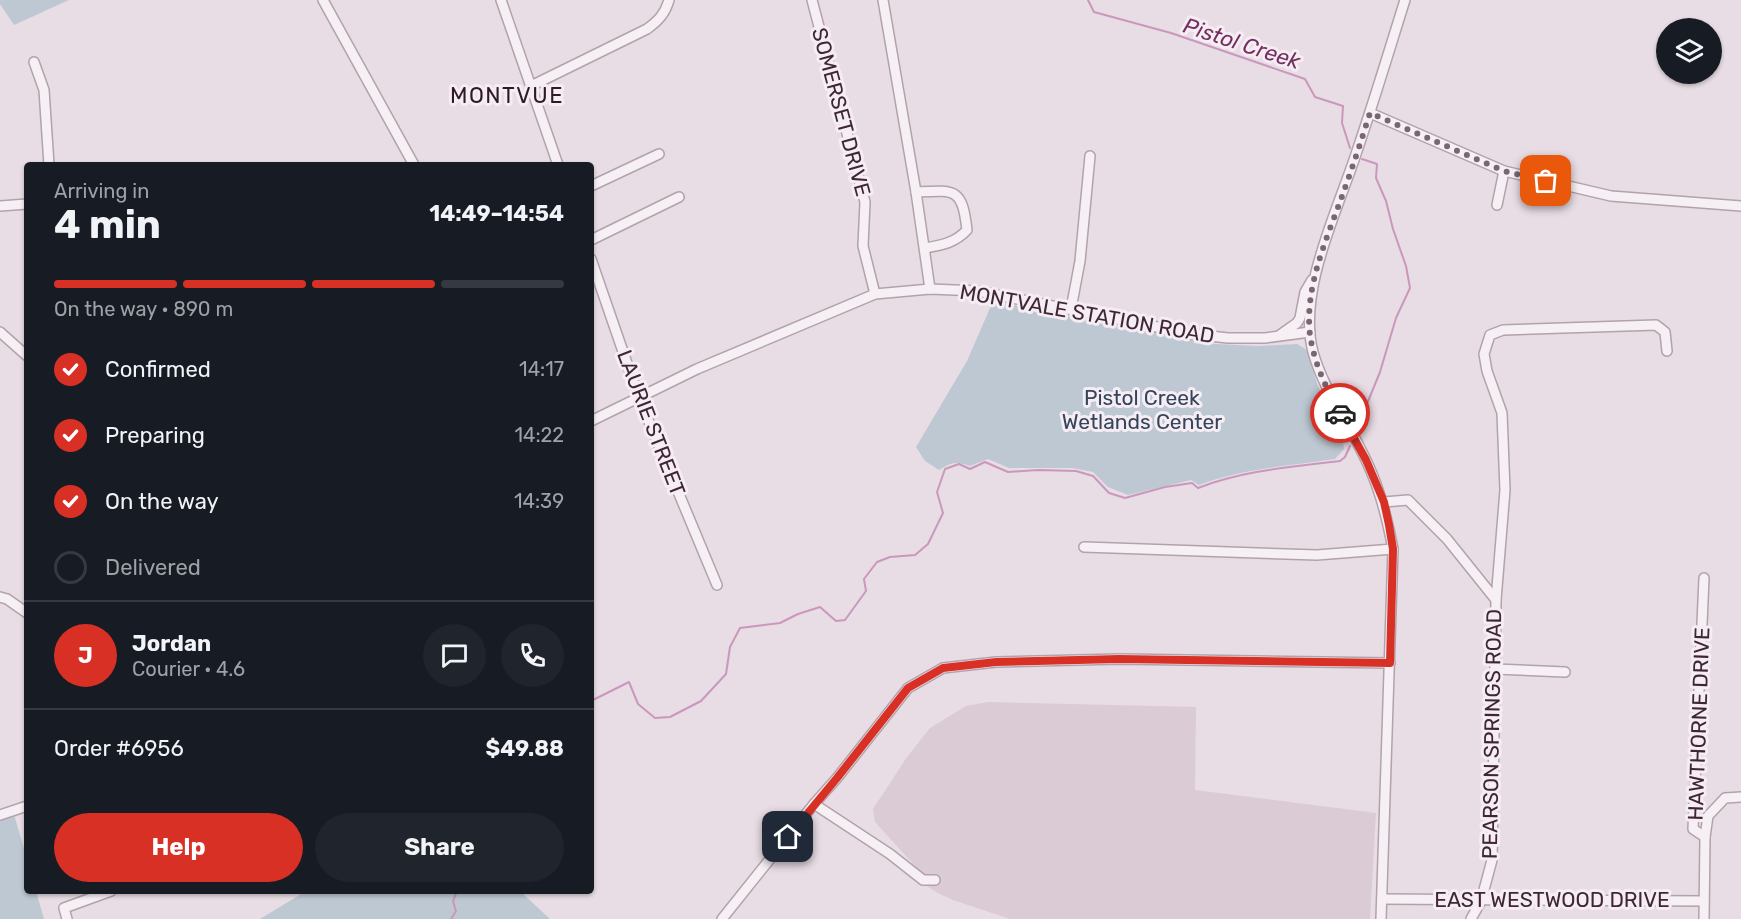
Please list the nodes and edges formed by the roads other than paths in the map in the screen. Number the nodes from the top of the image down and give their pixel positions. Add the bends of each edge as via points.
1 (323, 0) edge
2 (501, 0) edge
3 (669, 0) edge
4 (812, 0) edge
5 (883, 0) edge
6 (1405, 0) edge
7 (34, 62) dead end
8 (531, 86) junction
9 (1370, 113) junction
10 (659, 154) dead end
11 (1090, 156) dead end
12 (49, 162) edge
13 (412, 162) edge
14 (557, 162) edge
15 (1504, 171) junction
16 (594, 185) edge
17 (916, 192) junction
18 (679, 197) dead end
19 (24, 204) edge
20 (1497, 205) dead end
21 (0, 206) edge
22 (1741, 206) edge
23 (594, 239) edge
24 (925, 248) junction
25 (594, 268) edge
26 (1316, 273) junction
27 (930, 289) junction
28 (875, 294) junction
29 (1071, 309) junction
30 (0, 332) edge
31 (1310, 333) junction
32 (1278, 337) junction
33 (1667, 351) dead end
34 (24, 353) edge
35 (639, 398) junction
36 (594, 420) edge
37 (1384, 502) junction
38 (1084, 547) dead end
39 (1393, 549) junction
40 (1704, 578) dead end
41 (717, 585) dead end
42 (0, 597) edge
43 (1496, 600) junction
44 (24, 611) edge
45 (1390, 663) junction
46 (1495, 669) junction
47 (1565, 672) dead end
48 (1741, 797) edge
49 (814, 804) junction
50 (24, 807) edge
51 (0, 815) edge
52 (1705, 837) junction
53 (935, 880) dead end
54 (103, 894) edge
55 (1382, 899) junction
56 (1481, 901) junction
57 (1704, 901) junction
58 (67, 919) edge
59 (722, 919) edge
60 (1381, 919) edge
61 (1471, 919) edge
62 (1704, 919) edge

1 - 13 street
2 - 8 street
3 - 8 street via 659,20 647,29
4 - 28 street, SOMERSET DRIVE via 866,202 863,246
5 - 17 street
6 - 9 street
7 - 12 street via 44,90
8 - 14 street
9 - 15 street
9 - 26 street
10 - 16 street
11 - 29 street via 1080,261
15 - 20 street
15 - 22 street via 1611,196
17 - 24 street
17 - 24 street via 952,192 961,198 965,210 967,230 958,240
18 - 23 street
19 - 21 street
24 - 27 street
25 - 35 street, LAURIE STREET
26 - 31 street
26 - 32 street via 1305,292 1300,318
27 - 28 street, MONTVALE STATION ROAD
27 - 29 street, MONTVALE STATION ROAD via 978,291
28 - 35 street, MONTVALE STATION ROAD via 697,369
29 - 32 street, MONTVALE STATION ROAD via 1192,334
30 - 34 street
31 - 32 street, MONTVALE STATION ROAD
31 - 37 street via 1323,380 1362,450
33 - 43 street via 1665,332 1656,325 1503,330 1490,335 1484,354 1502,413 1505,490
35 - 36 street, MONTVALE STATION ROAD
35 - 41 street, LAURIE STREET
37 - 39 street
37 - 43 street, PEARSON SPRINGS ROAD via 1408,500 1448,539
38 - 39 street via 1317,555
39 - 45 street
40 - 52 street, HAWTHORNE DRIVE via 1692,829
42 - 44 street
43 - 46 street, PEARSON SPRINGS ROAD
45 - 49 street via 1119,659 996,662 943,668 908,688
45 - 55 street
46 - 47 street
46 - 56 street, PEARSON SPRINGS ROAD via 1492,861
48 - 52 street via 1725,798 1708,816
49 - 53 street via 923,880
49 - 59 street
50 - 51 street
52 - 57 street, HAWTHORNE DRIVE
54 - 58 street via 64,908
55 - 56 street, EAST WESTWOOD DRIVE
55 - 60 street
56 - 57 street, EAST WESTWOOD DRIVE
56 - 61 street, PEARSON SPRINGS ROAD
57 - 62 street

